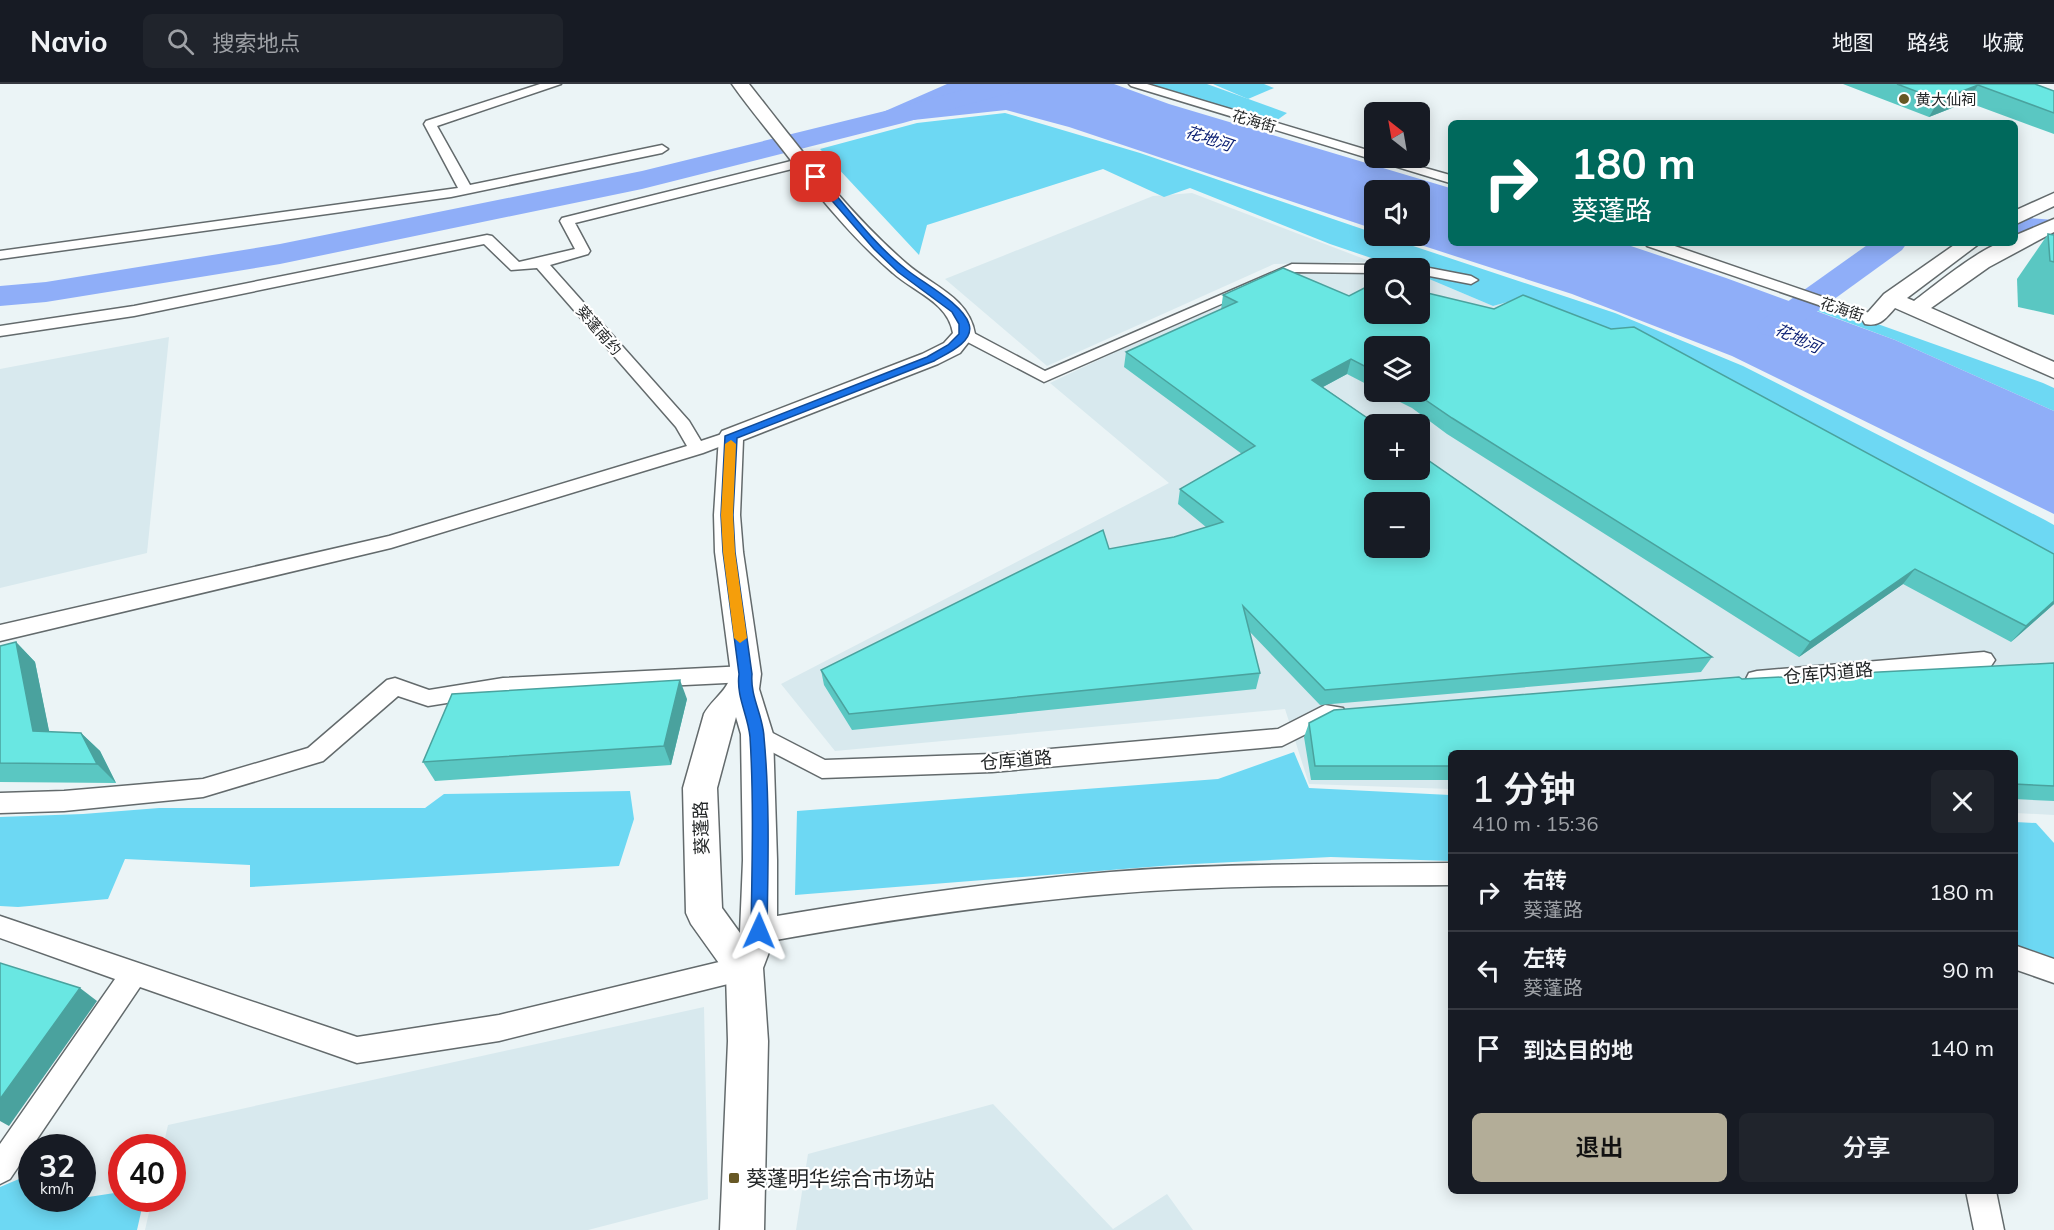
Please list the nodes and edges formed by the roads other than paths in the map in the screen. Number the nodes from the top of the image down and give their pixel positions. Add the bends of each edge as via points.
1 (555, 84) edge
2 (740, 84) edge
3 (1135, 84) edge
4 (662, 149) dead end
5 (1364, 153) edge
6 (802, 161) junction
7 (1413, 168) edge
8 (1448, 178) edge
9 (466, 190) junction
10 (2051, 200) edge
11 (2018, 217) edge
12 (2054, 225) edge
13 (2027, 237) junction
14 (2054, 238) edge
15 (2018, 242) edge
16 (1660, 246) edge
17 (1966, 246) edge
18 (2010, 246) edge
19 (0, 255) edge
20 (541, 263) junction
21 (1364, 269) edge
22 (1430, 272) edge
23 (1471, 280) dead end
24 (1899, 294) junction
25 (1923, 305) junction
26 (1873, 319) joint
27 (0, 331) edge
28 (964, 334) junction
29 (2054, 360) edge
30 (2054, 371) edge
31 (731, 436) junction
32 (697, 449) junction
33 (0, 633) edge
34 (1984, 660) dead end
35 (745, 681) junction
36 (1734, 681) edge
37 (1359, 712) edge
38 (757, 734) junction
39 (0, 803) edge
40 (1448, 874) edge
41 (0, 927) edge
42 (759, 931) junction
43 (2018, 958) edge
44 (744, 968) junction
45 (2054, 971) edge
46 (133, 975) junction
47 (0, 1169) edge
48 (1982, 1194) edge
49 (742, 1230) edge
50 (1989, 1230) edge

1 - 9 street via 430,124
2 - 6 street
3 - 5 street, 花海街
4 - 9 street
6 - 20 street via 567,221 583,250
6 - 28 street via 877,247 955,310 964,324
7 - 8 street, 花海街
9 - 19 street
10 - 11 street
12 - 13 street
13 - 14 street
13 - 15 street
16 - 26 street, 花海街
17 - 24 street
18 - 25 street
20 - 27 street via 516,267 487,239 134,311
20 - 32 street, 葵蓬南约 via 683,425
21 - 28 street via 1292,268 1044,377
22 - 23 street
24 - 25 street, 花海街
24 - 26 street, 花海街
25 - 29 street, 花海街
25 - 30 street, 花海街
28 - 31 street via 952,348 930,359
31 - 32 street
31 - 35 street via 729,552
32 - 33 street via 391,542
34 - 36 street, 仓库内道路
35 - 38 street
35 - 39 street via 503,686 428,698 395,686 315,755 203,788
35 - 44 street, 葵蓬路 via 720,714 700,788 704,913
37 - 38 street, 仓库道路 via 1326,714 1282,737 992,763 822,769
38 - 42 street
40 - 42 street via 1112,883 957,899
41 - 46 street
42 - 44 street
43 - 45 street
44 - 46 street via 499,1028 357,1050
44 - 49 street via 748,1041
46 - 47 street
48 - 50 street

